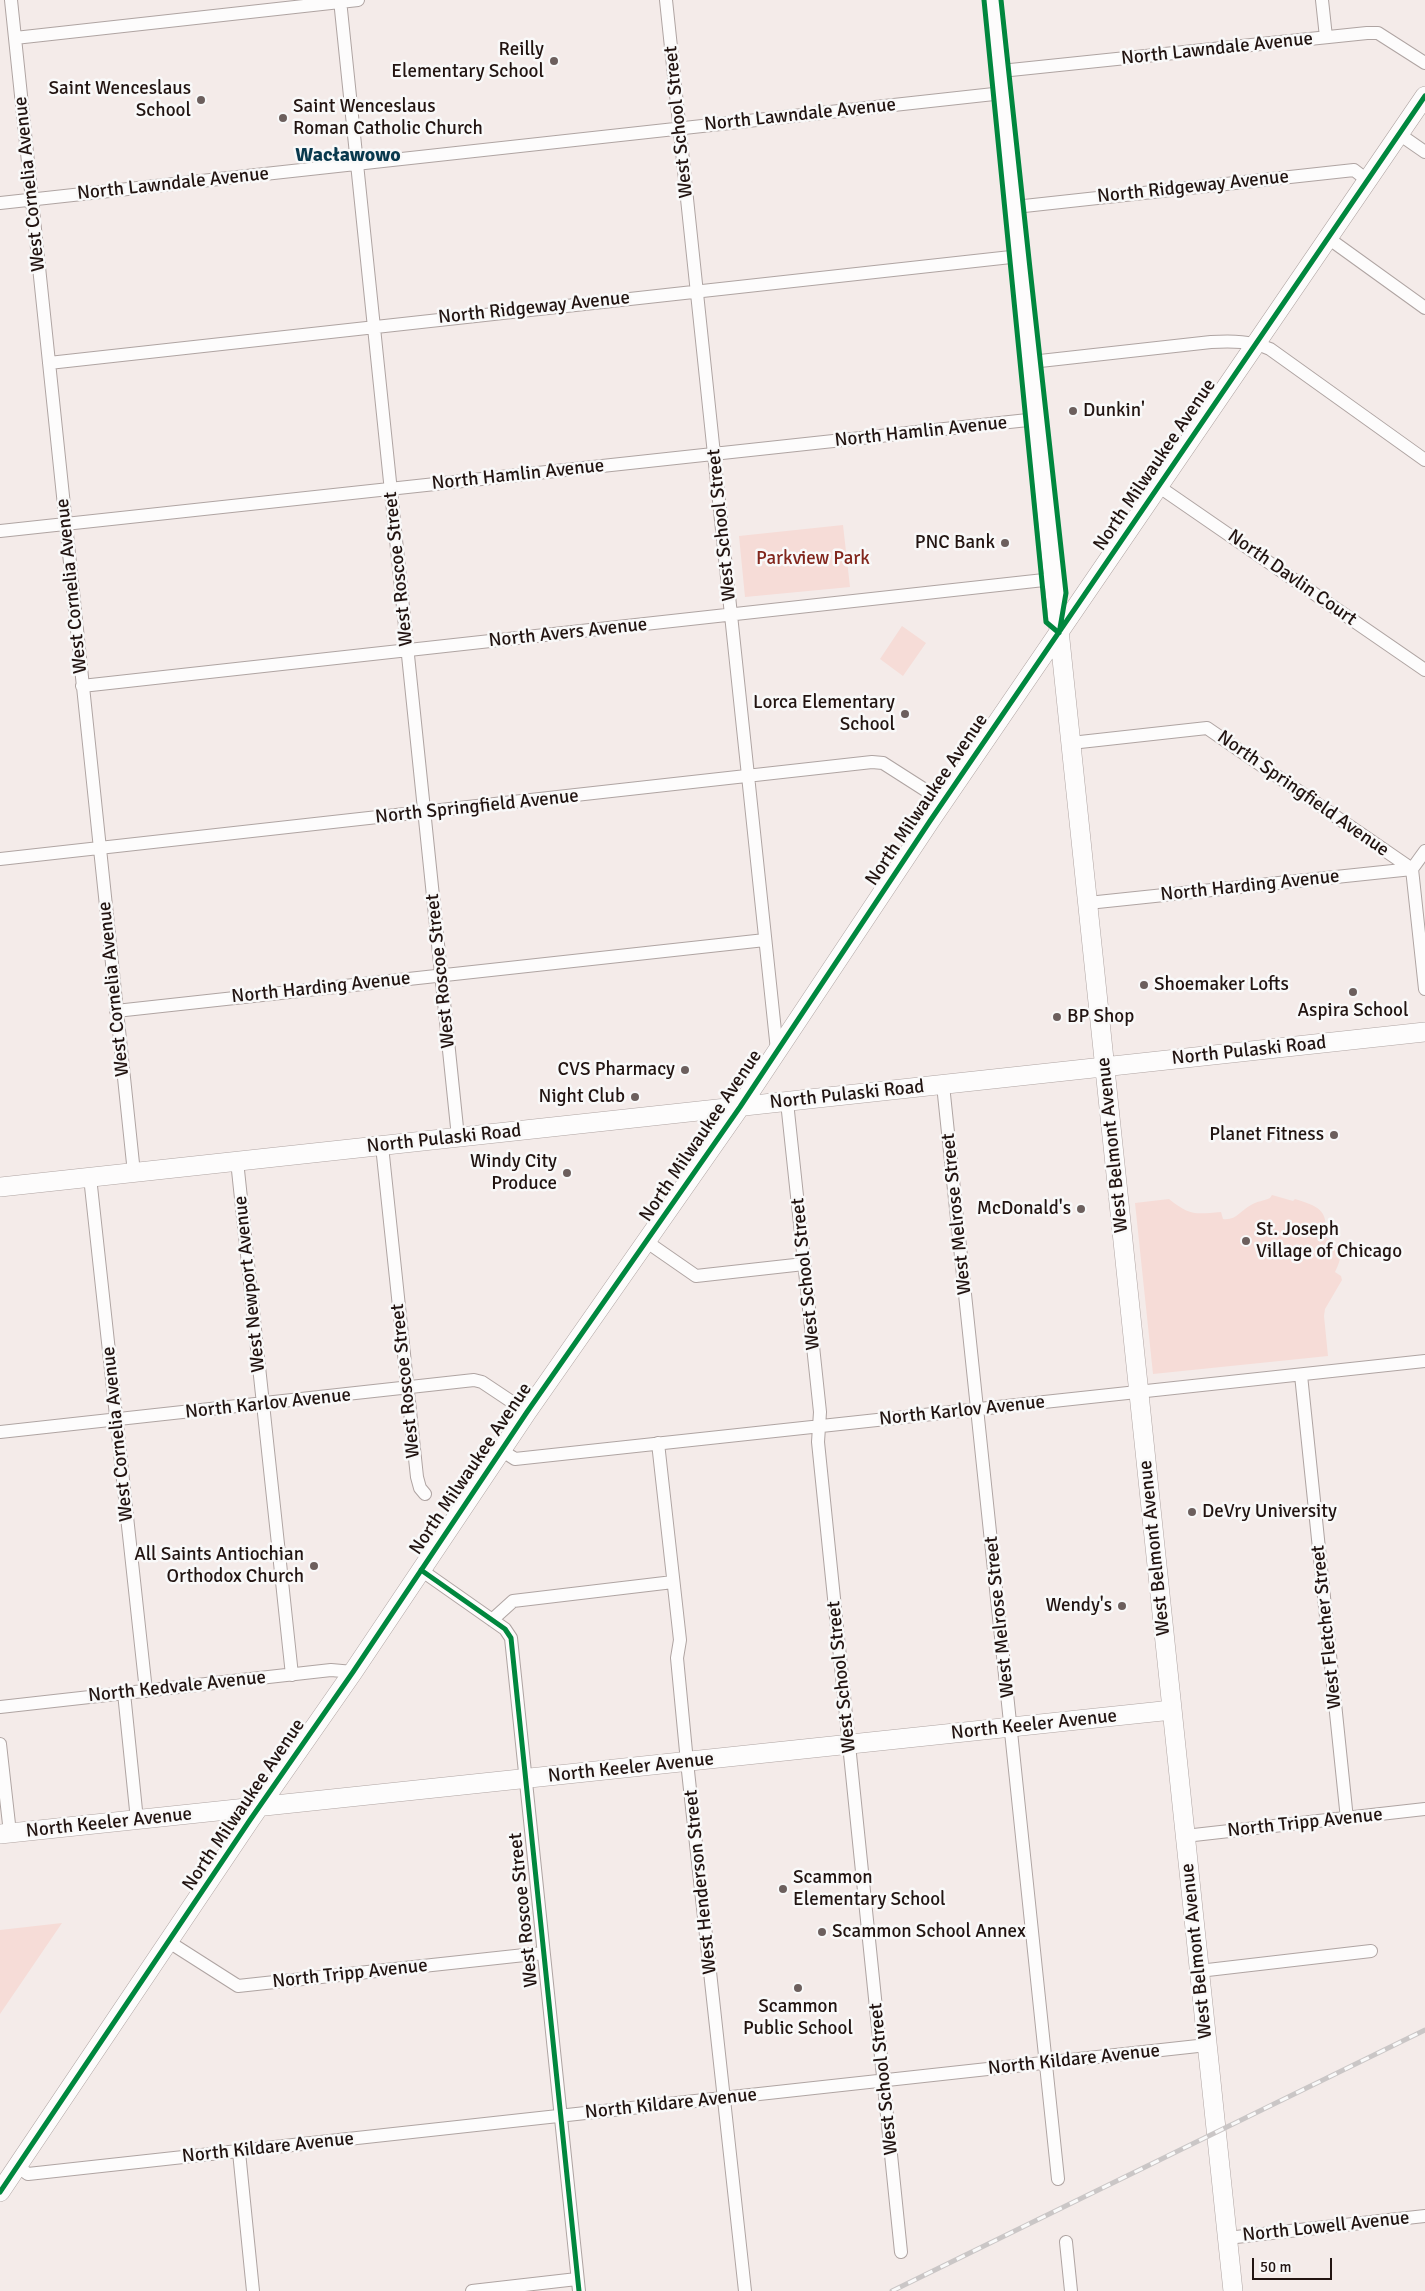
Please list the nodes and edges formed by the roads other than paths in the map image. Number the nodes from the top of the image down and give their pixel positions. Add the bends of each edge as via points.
1 (11, 0) edge
2 (358, 0) edge
3 (666, 0) edge
4 (993, 0) edge
5 (1322, 0) edge
6 (340, 1) edge
7 (1326, 37) junction
8 (15, 38) junction
9 (1425, 63) edge
10 (1001, 71) junction
11 (1003, 93) junction
12 (1425, 96) edge
13 (680, 128) junction
14 (1399, 134) junction
15 (1425, 152) edge
16 (356, 164) junction
17 (1367, 180) junction
18 (32, 199) junction
19 (0, 203) edge
20 (1015, 206) junction
21 (1328, 238) junction
22 (1020, 256) junction
23 (696, 291) junction
24 (1425, 308) edge
25 (374, 326) junction
26 (1256, 343) junction
27 (1031, 362) junction
28 (49, 363) junction
29 (1037, 419) junction
30 (714, 454) junction
31 (1425, 460) edge
32 (1158, 486) junction
33 (390, 489) junction
34 (66, 524) junction
35 (0, 531) edge
36 (1053, 579) junction
37 (731, 615) junction
38 (1059, 632) junction
39 (408, 651) junction
40 (1425, 670) edge
41 (82, 686) junction
42 (1071, 742) junction
43 (748, 777) junction
44 (944, 802) junction
45 (425, 812) junction
46 (100, 848) junction
47 (1425, 851) edge
48 (0, 859) edge
49 (1412, 869) junction
50 (1088, 903) junction
51 (764, 940) junction
52 (441, 975) junction
53 (1425, 989) edge
54 (116, 1011) junction
55 (1425, 1032) edge
56 (777, 1050) junction
57 (1105, 1067) junction
58 (943, 1085) junction
59 (787, 1102) junction
60 (740, 1107) junction
61 (458, 1137) junction
62 (382, 1146) junction
63 (237, 1161) junction
64 (134, 1173) junction
65 (90, 1177) junction
66 (0, 1187) edge
67 (647, 1242) junction
68 (804, 1264) junction
69 (1425, 1361) edge
70 (1301, 1375) junction
71 (407, 1388) junction
72 (1139, 1392) junction
73 (262, 1404) junction
74 (978, 1409) junction
75 (527, 1412) junction
76 (116, 1421) junction
77 (819, 1426) junction
78 (0, 1432) edge
79 (658, 1443) junction
80 (501, 1450) junction
81 (425, 1494) dead end
82 (421, 1570) junction
83 (673, 1582) junction
84 (492, 1620) junction
85 (353, 1672) junction
86 (292, 1674) junction
87 (146, 1691) junction
88 (124, 1693) junction
89 (0, 1707) edge
90 (1172, 1710) junction
91 (1012, 1727) junction
92 (0, 1744) edge
93 (849, 1744) junction
94 (688, 1762) junction
95 (525, 1779) junction
96 (259, 1807) junction
97 (1425, 1809) edge
98 (1347, 1819) junction
99 (137, 1820) junction
100 (5, 1833) edge
101 (1185, 1836) junction
102 (169, 1942) junction
103 (1371, 1951) dead end
104 (544, 1954) junction
105 (1199, 1971) junction
106 (1207, 2046) junction
107 (1048, 2063) junction
108 (884, 2081) junction
109 (724, 2098) junction
110 (561, 2116) junction
111 (238, 2152) junction
112 (18, 2167) junction
113 (1058, 2179) dead end
114 (0, 2192) edge
115 (1425, 2216) edge
116 (1227, 2238) junction
117 (1066, 2242) dead end
118 (901, 2252) dead end
119 (578, 2285) edge
120 (253, 2291) edge
121 (472, 2291) edge
122 (745, 2291) edge
123 (1071, 2291) edge
124 (1233, 2291) edge

1 - 8 street, West Cornelia Avenue
2 - 6 street
3 - 13 street, West School Street
4 - 10 main road, West Belmont Avenue
5 - 7 street
6 - 8 street
6 - 16 street, West Roscoe Street
7 - 9 street, North Lawndale Avenue via 1378,33
7 - 10 street, North Lawndale Avenue
8 - 18 street, West Cornelia Avenue
10 - 11 main road, West Belmont Avenue
11 - 13 street, North Lawndale Avenue
11 - 20 main road, West Belmont Avenue
12 - 14 main road, North Milwaukee Avenue
13 - 16 street, North Lawndale Avenue
13 - 23 street, West School Street
14 - 15 street
14 - 17 main road, North Milwaukee Avenue
16 - 18 street, North Lawndale Avenue
16 - 25 street, West Roscoe Street
17 - 20 street, North Ridgeway Avenue via 1354,170
17 - 21 main road, North Milwaukee Avenue
18 - 19 street, North Lawndale Avenue
18 - 28 street, West Cornelia Avenue
20 - 22 main road, West Belmont Avenue
21 - 24 street
21 - 26 main road, North Milwaukee Avenue
22 - 23 street, North Ridgeway Avenue
22 - 27 main road, West Belmont Avenue
23 - 25 street, North Ridgeway Avenue
23 - 30 street, West School Street
25 - 28 street, North Ridgeway Avenue
25 - 33 street, West Roscoe Street
26 - 27 street via 1212,342
26 - 31 street via 1270,349
26 - 32 main road, North Milwaukee Avenue
27 - 29 main road, West Belmont Avenue
28 - 34 street, West Cornelia Avenue
29 - 30 street, North Hamlin Avenue
29 - 36 main road, West Belmont Avenue
30 - 33 street, North Hamlin Avenue
30 - 37 street, West School Street
32 - 38 main road, North Milwaukee Avenue
32 - 40 street, North Davlin Court
33 - 34 street, North Hamlin Avenue
33 - 39 street, West Roscoe Street
34 - 35 street, North Hamlin Avenue
34 - 41 street, West Cornelia Avenue
36 - 37 street, North Avers Avenue
36 - 38 main road, West Belmont Avenue
37 - 39 street, North Avers Avenue
37 - 43 street, West School Street
38 - 42 main road, West Belmont Avenue
38 - 44 main road, North Milwaukee Avenue
39 - 41 street, North Avers Avenue
39 - 45 street, West Roscoe Street
41 - 46 street, West Cornelia Avenue
42 - 49 street, North Springfield Avenue via 1207,728
42 - 50 main road, West Belmont Avenue
43 - 44 street, North Springfield Avenue via 878,762
43 - 45 street, North Springfield Avenue
43 - 51 street, West School Street
44 - 56 main road, North Milwaukee Avenue
45 - 46 street, North Springfield Avenue
45 - 52 street, West Roscoe Street
46 - 48 street, North Springfield Avenue
46 - 54 street, West Cornelia Avenue
47 - 49 street
49 - 50 street, North Harding Avenue
49 - 53 street
50 - 57 main road, West Belmont Avenue
51 - 52 street, North Harding Avenue
51 - 56 street, West School Street
52 - 54 street, North Harding Avenue
52 - 61 street, West Roscoe Street
54 - 64 street, West Cornelia Avenue
55 - 57 main road, North Pulaski Road
56 - 60 main road, North Milwaukee Avenue
57 - 58 main road, North Pulaski Road
57 - 72 main road, West Belmont Avenue
58 - 59 main road, North Pulaski Road
58 - 74 street, West Melrose Street
59 - 60 main road, North Pulaski Road
59 - 68 street, West School Street
60 - 61 main road, North Pulaski Road
60 - 67 main road, North Milwaukee Avenue
61 - 62 main road, North Pulaski Road
62 - 63 main road, North Pulaski Road
62 - 71 street, West Roscoe Street
63 - 64 main road, North Pulaski Road
63 - 73 street, West Newport Avenue
64 - 65 main road, North Pulaski Road
65 - 66 main road, North Pulaski Road
65 - 76 street, West Cornelia Avenue
67 - 68 street via 696,1276
67 - 75 main road, North Milwaukee Avenue
68 - 77 street, West School Street
69 - 70 street, North Karlov Avenue
70 - 72 street, North Karlov Avenue
70 - 98 street, West Fletcher Street
71 - 73 street, North Karlov Avenue
71 - 75 street, North Karlov Avenue via 474,1380
71 - 81 street, West Roscoe Street via 417,1477
72 - 74 street, North Karlov Avenue
72 - 90 main road, West Belmont Avenue
73 - 76 street, North Karlov Avenue
73 - 86 street, West Newport Avenue
74 - 77 street, North Karlov Avenue
74 - 91 street, West Melrose Street
75 - 80 main road, North Milwaukee Avenue
76 - 78 street, North Karlov Avenue
76 - 87 street, West Cornelia Avenue
77 - 79 street, North Karlov Avenue
77 - 93 street, West School Street
79 - 80 street, North Karlov Avenue via 515,1459
79 - 83 street, West Henderson Street
80 - 82 main road, North Milwaukee Avenue
82 - 84 street, West Roscoe Street
82 - 85 main road, North Milwaukee Avenue
83 - 84 street via 513,1601
83 - 94 street, West Henderson Street
84 - 95 street, West Roscoe Street via 505,1629 510,1638
85 - 86 street, North Kedvale Avenue via 331,1670
85 - 96 main road, North Milwaukee Avenue
86 - 87 street, North Kedvale Avenue
87 - 88 street, North Kedvale Avenue
88 - 89 street, North Kedvale Avenue
88 - 99 street
90 - 91 main road, North Keeler Avenue
90 - 101 main road, West Belmont Avenue
91 - 93 main road, North Keeler Avenue
91 - 107 street, West Melrose Street
92 - 100 street
93 - 94 main road, North Keeler Avenue
93 - 108 street, West School Street
94 - 95 main road, North Keeler Avenue
94 - 109 street, West Henderson Street
95 - 96 main road, North Keeler Avenue
95 - 104 street, West Roscoe Street
96 - 99 main road, North Keeler Avenue
96 - 102 main road, North Milwaukee Avenue
97 - 98 street, North Tripp Avenue
98 - 101 street, North Tripp Avenue
99 - 100 main road, North Keeler Avenue
101 - 105 main road, West Belmont Avenue
102 - 104 street, North Tripp Avenue via 238,1986
102 - 112 main road, North Milwaukee Avenue
103 - 105 street
104 - 110 street, West Roscoe Street
105 - 106 main road, West Belmont Avenue
106 - 107 street, North Kildare Avenue
106 - 116 main road, West Belmont Avenue
107 - 108 street, North Kildare Avenue
107 - 113 street, West Melrose Street
108 - 109 street, North Kildare Avenue
108 - 118 street, West School Street
109 - 110 street, North Kildare Avenue
109 - 122 street, West Henderson Street
110 - 111 street, North Kildare Avenue
110 - 119 street, West Roscoe Street
111 - 112 street, North Kildare Avenue via 28,2174
111 - 120 street
112 - 114 main road, North Milwaukee Avenue
115 - 116 street, North Lowell Avenue
116 - 124 main road, West Belmont Avenue
117 - 123 street
119 - 121 street

